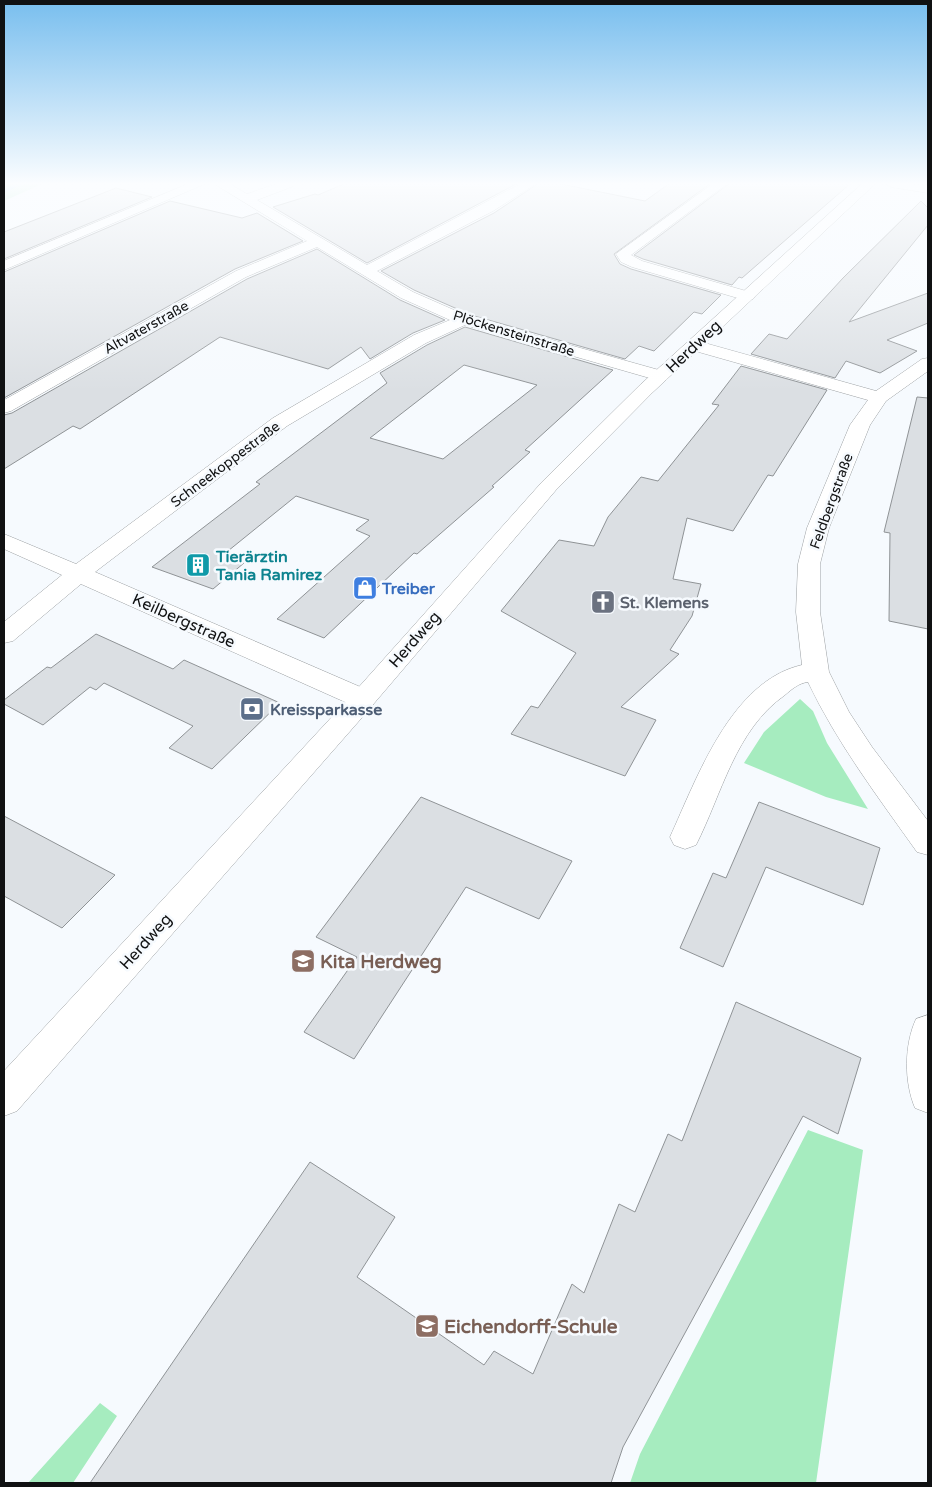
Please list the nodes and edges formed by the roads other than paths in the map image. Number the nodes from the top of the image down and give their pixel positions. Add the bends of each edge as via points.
1 (36, 252) edge
2 (293, 252) edge
3 (335, 252) edge
4 (402, 252) edge
5 (625, 252) edge
6 (794, 252) edge
7 (4, 266) edge
8 (366, 271) junction
9 (747, 296) junction
10 (464, 320) junction
11 (694, 345) junction
12 (928, 363) edge
13 (660, 376) junction
14 (879, 397) junction
15 (4, 408) edge
16 (4, 541) edge
17 (78, 574) junction
18 (4, 635) edge
19 (816, 672) junction
20 (363, 699) junction
21 (685, 837) dead end
22 (928, 843) edge
23 (928, 1031) edge
24 (928, 1095) edge
25 (4, 1098) edge

1 - 7 street
2 - 15 street, Altvaterstraße via 240,274
3 - 8 street, Plöckensteinstraße
4 - 8 street
5 - 9 street via 626,259 636,264
6 - 9 street, Herdweg
8 - 10 street, Plöckensteinstraße via 407,295
9 - 11 street, Herdweg
10 - 13 street, Plöckensteinstraße
10 - 17 street, Schneekoppestraße via 420,339 280,422
11 - 13 street, Herdweg
11 - 14 street
12 - 14 street, Feldbergstraße
13 - 20 street, Herdweg via 549,486
14 - 19 street, Feldbergstraße via 860,424 818,528 809,564 808,612
16 - 17 street, Keilbergstraße
17 - 18 street, Schneekoppestraße
17 - 20 street, Keilbergstraße
19 - 21 street via 791,677 766,696 743,723 720,758
19 - 22 street, Feldbergstraße via 862,754
20 - 25 street, Herdweg
23 - 24 street via 925,1061

